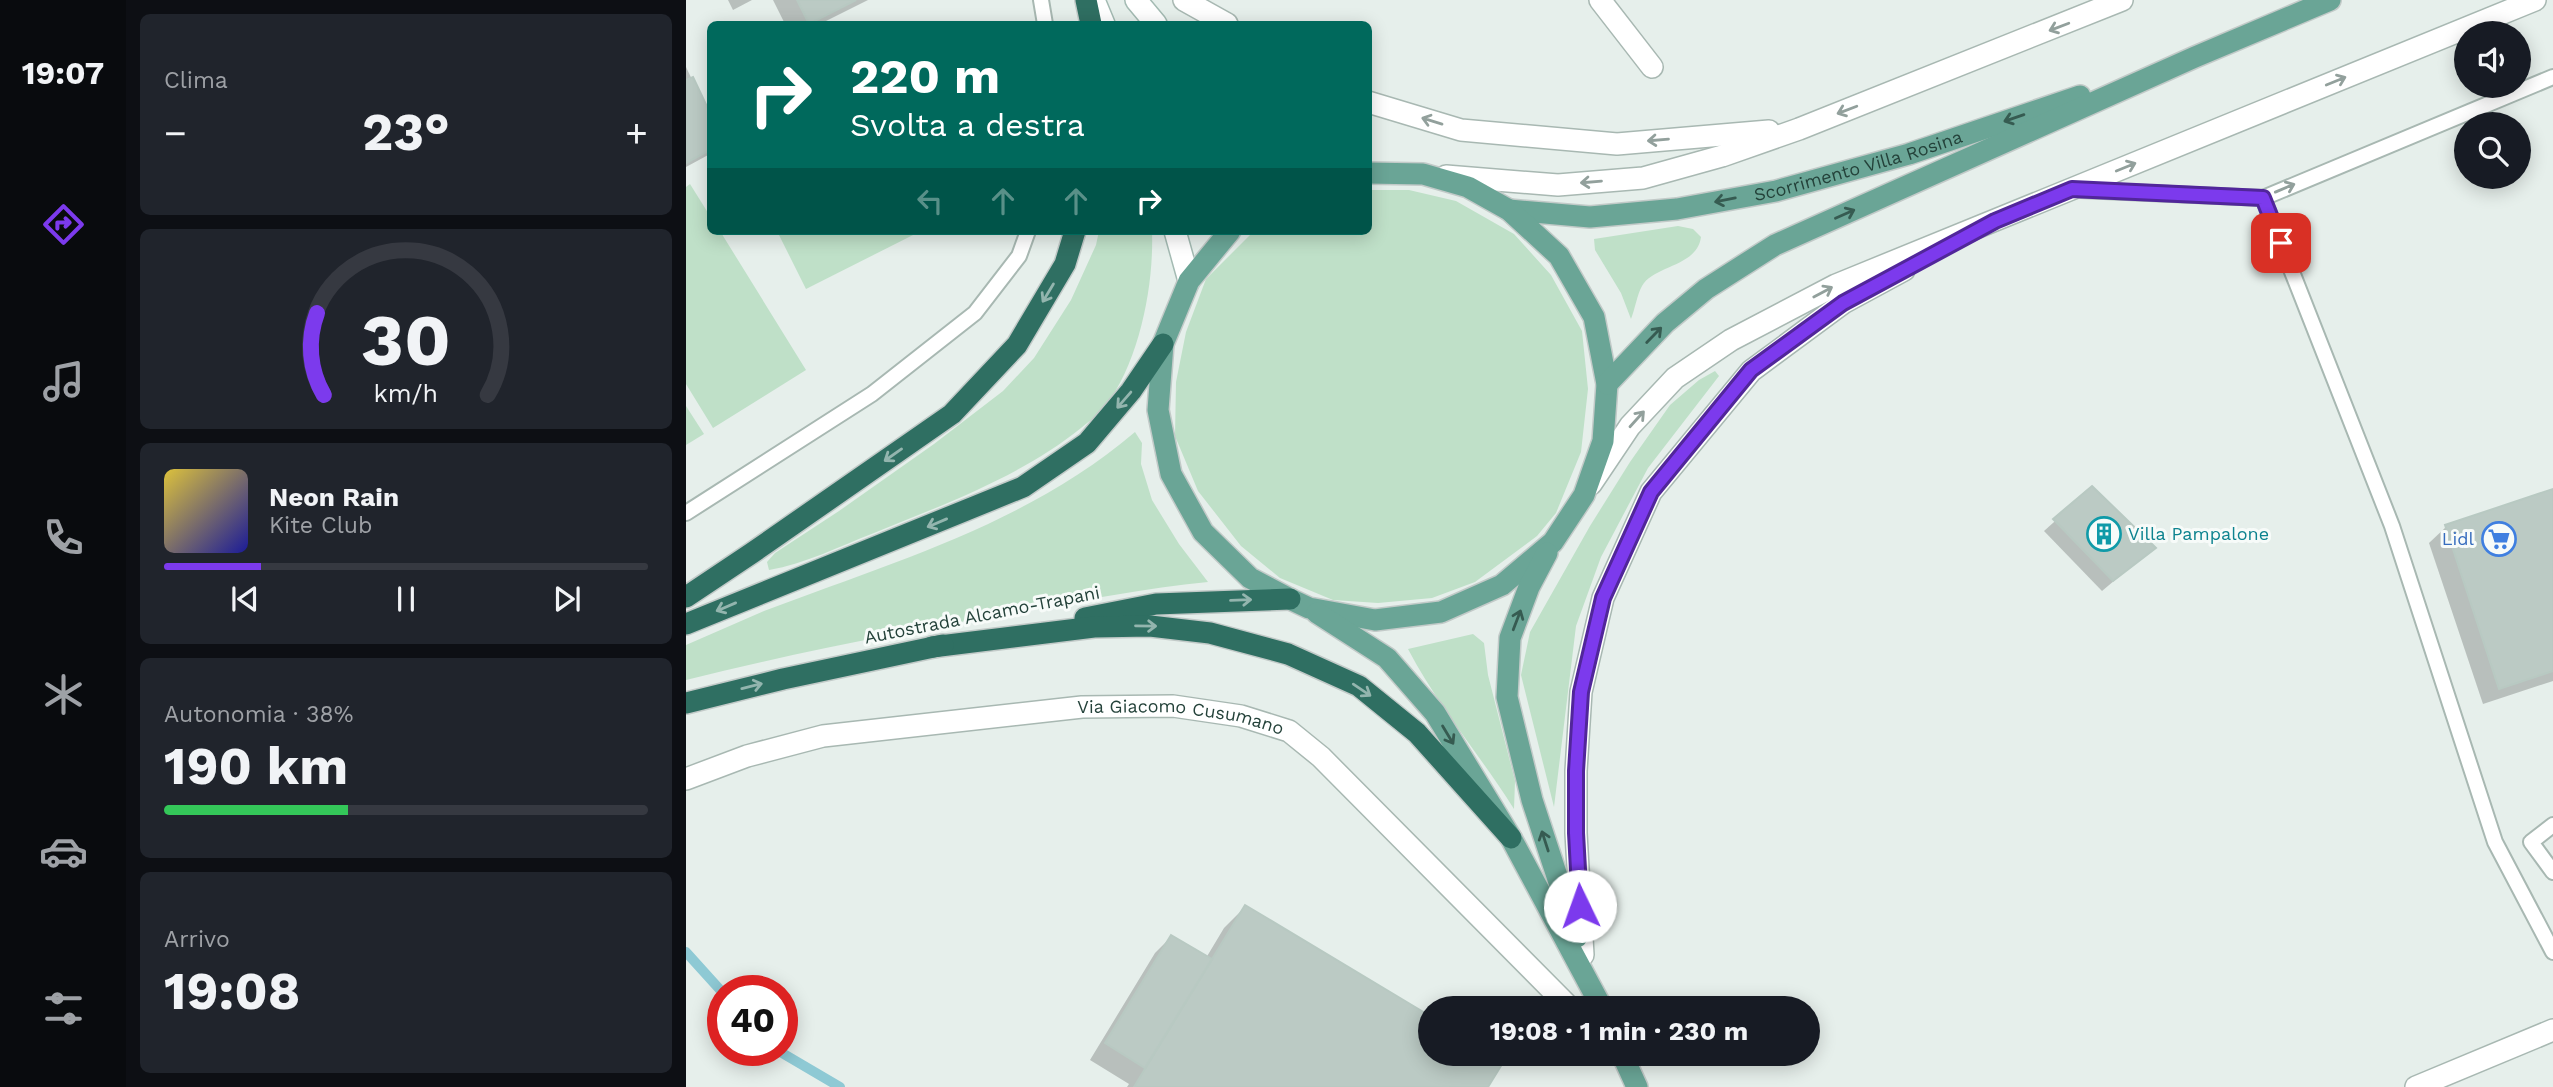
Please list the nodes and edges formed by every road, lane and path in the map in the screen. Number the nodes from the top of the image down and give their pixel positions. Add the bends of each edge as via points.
1 (1041, 0) edge
2 (1086, 0) edge
3 (1094, 0) edge
4 (1136, 0) edge
5 (1184, 0) edge
6 (1600, 0) edge
7 (2122, 0) edge
8 (2330, 0) edge
9 (2535, 0) edge
10 (1044, 21) edge
11 (1090, 21) edge
12 (1103, 21) edge
13 (1154, 21) edge
14 (1222, 21) edge
15 (2195, 57) junction
16 (1652, 67) dead end
17 (2553, 77) edge
18 (1372, 103) edge
19 (1799, 129) junction
20 (1372, 173) edge
21 (1423, 174) junction
22 (2072, 189) junction
23 (2263, 198) junction
24 (1509, 210) junction
25 (1995, 221) junction
26 (1027, 235) edge
27 (1074, 235) edge
28 (1176, 235) edge
29 (1227, 235) edge
30 (1189, 281) junction
31 (1163, 344) junction
32 (1607, 384) junction
33 (1584, 495) junction
34 (686, 513) edge
35 (1553, 542) junction
36 (686, 597) edge
37 (1300, 603) junction
38 (686, 625) edge
39 (932, 647) junction
40 (686, 703) edge
41 (686, 779) edge
42 (2553, 825) edge
43 (1511, 838) junction
44 (2553, 872) edge
45 (2553, 952) edge
46 (1583, 954) junction
47 (1558, 996) edge
48 (1596, 996) edge
49 (1598, 996) edge
50 (2553, 1030) edge
51 (1626, 1066) edge
52 (1637, 1087) edge
53 (2416, 1087) edge

1 - 10 lane
2 - 11 highway
3 - 12 street
4 - 13 street
5 - 14 street
6 - 16 street
7 -> 19 street
8 - 15 main road, Scorrimento Villa Rosina
22 -> 9 street
15 -> 24 main road, Scorrimento Villa Rosina via 1909,154 1776,191 1677,209 1590,217
32 -> 15 main road, Scorrimento Villa Rosina via 1665,323 1706,289 1776,245
23 -> 17 lane
19 -> 18 street via 1617,144 1461,130
19 -> 21 street via 1643,178 1558,185
20 - 21 main road
21 - 24 main road via 1468,187
22 - 23 lane
22 - 25 street
23 - 45 lane via 2392,526 2495,842
24 - 32 main road via 1559,256 1594,317
33 -> 25 street via 1630,426 1675,378 1731,340 1836,285
25 - 46 street via 1843,303 1751,370 1651,492 1603,598 1581,692 1576,833
26 - 34 lane via 1019,256 975,313 872,394
27 -> 36 highway via 1065,264 1017,345 952,414
28 - 30 street
29 - 30 main road
30 - 31 main road
31 - 37 main road via 1158,410 1171,474 1203,532 1251,578
31 -> 38 highway via 1087,443 1023,487
32 - 33 main road via 1602,441
33 - 35 main road
35 - 37 main road via 1502,585 1441,612 1375,620
46 -> 35 main road via 1532,800 1507,697 1510,638 1529,587
39 -> 37 highway, Autostrada Alcamo-Trapani via 1156,604
37 -> 43 main road via 1387,658 1435,713
40 -> 39 highway, Autostrada Alcamo-Trapani
39 -> 43 highway via 1094,627 1150,626 1210,633 1288,654 1359,686 1417,733
41 - 47 street, Via Giacomo Cusumano via 747,756 822,736 1082,707 1174,706 1241,716 1289,732 1321,757
42 - 44 lane via 2530,842
43 - 48 main road
46 - 49 main road
50 - 53 street
51 - 52 main road

